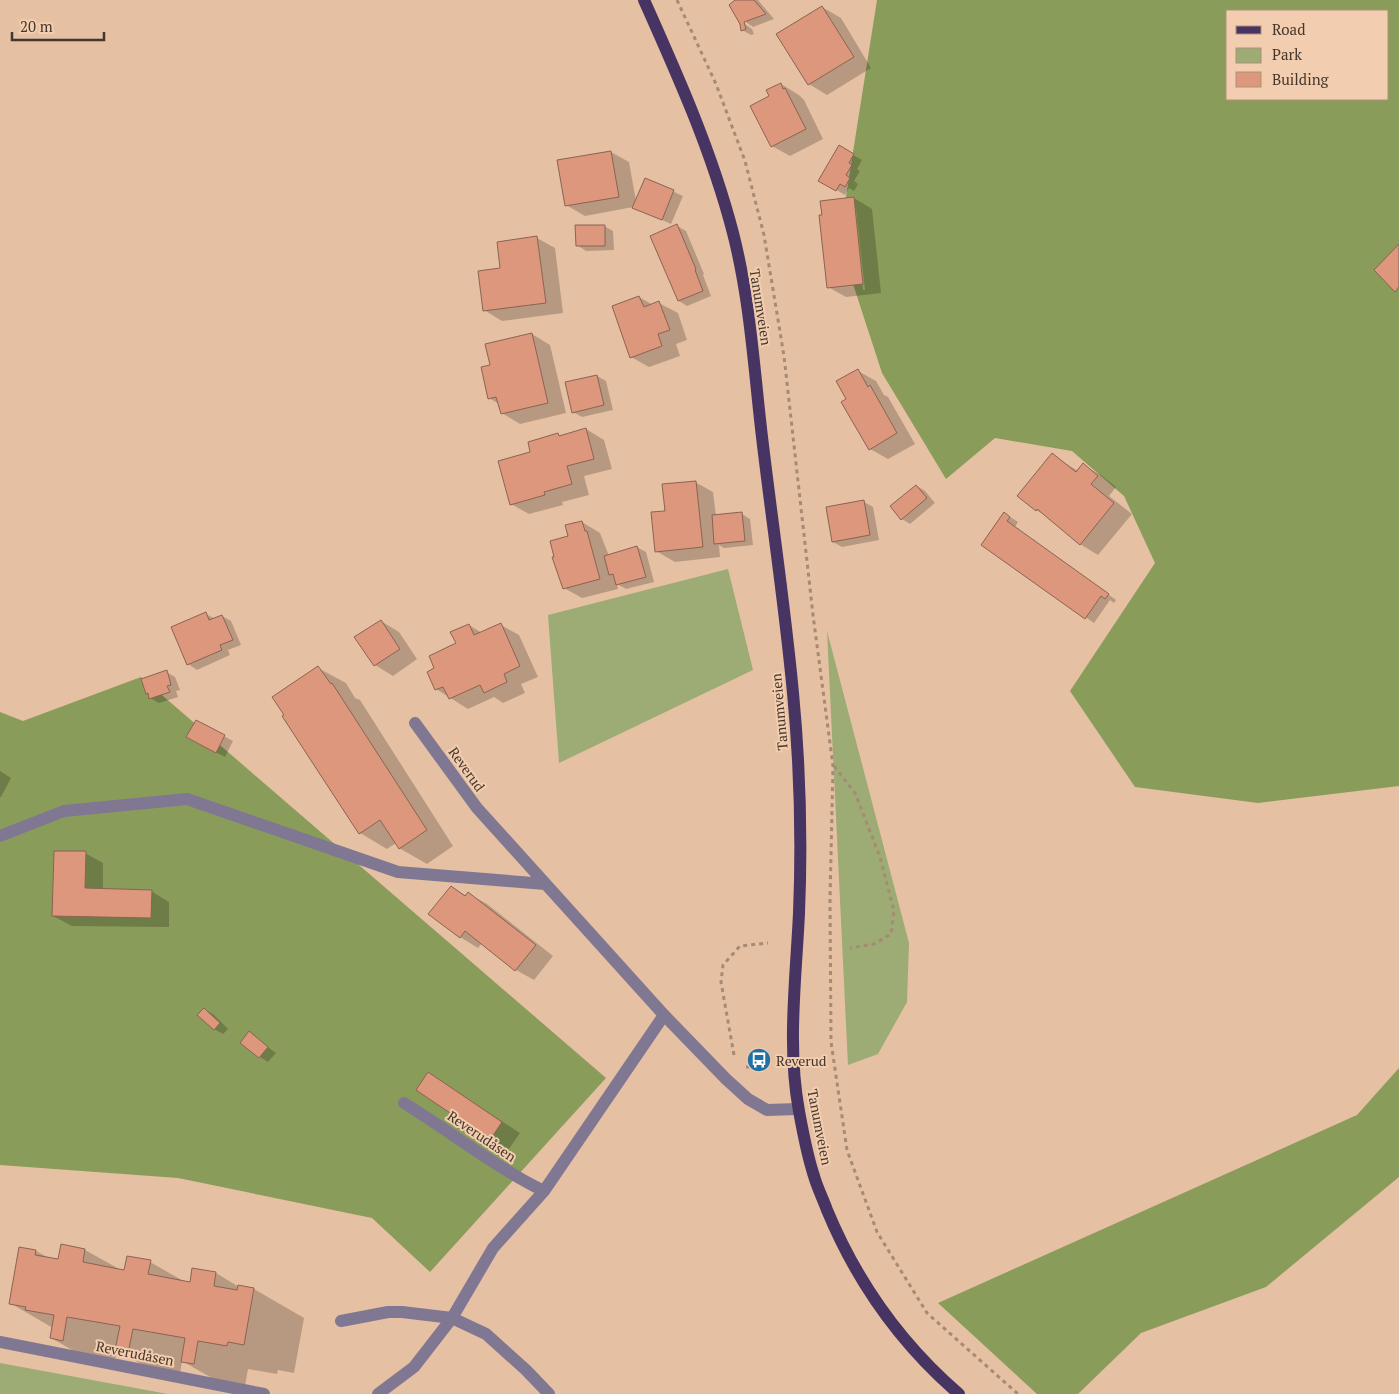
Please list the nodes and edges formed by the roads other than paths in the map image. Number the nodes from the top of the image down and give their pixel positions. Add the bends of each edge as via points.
1 (644, 0) edge
2 (415, 723) dead end
3 (0, 836) edge
4 (545, 884) junction
5 (664, 1015) junction
6 (404, 1103) dead end
7 (798, 1109) junction
8 (544, 1191) junction
9 (452, 1318) junction
10 (341, 1321) dead end
11 (0, 1342) edge
12 (264, 1394) edge
13 (378, 1394) edge
14 (549, 1394) edge
15 (959, 1394) edge

1 - 7 main road, Tanumveien via 716,174 734,237 745,298 785,618 799,776 801,830 794,1053
2 - 4 street, Reverud via 477,808
3 - 4 street via 64,812 187,799 398,872
4 - 5 street, Reverud
5 - 7 street, Reverud via 748,1099 767,1110
5 - 8 street
6 - 8 street, Reverudåsen via 514,1176
7 - 15 main road, Tanumveien via 814,1177 851,1260 878,1305 913,1350
8 - 9 street via 493,1248
9 - 10 street via 388,1312
9 - 13 street via 414,1367
9 - 14 street via 486,1334
11 - 12 street, Reverudåsen

